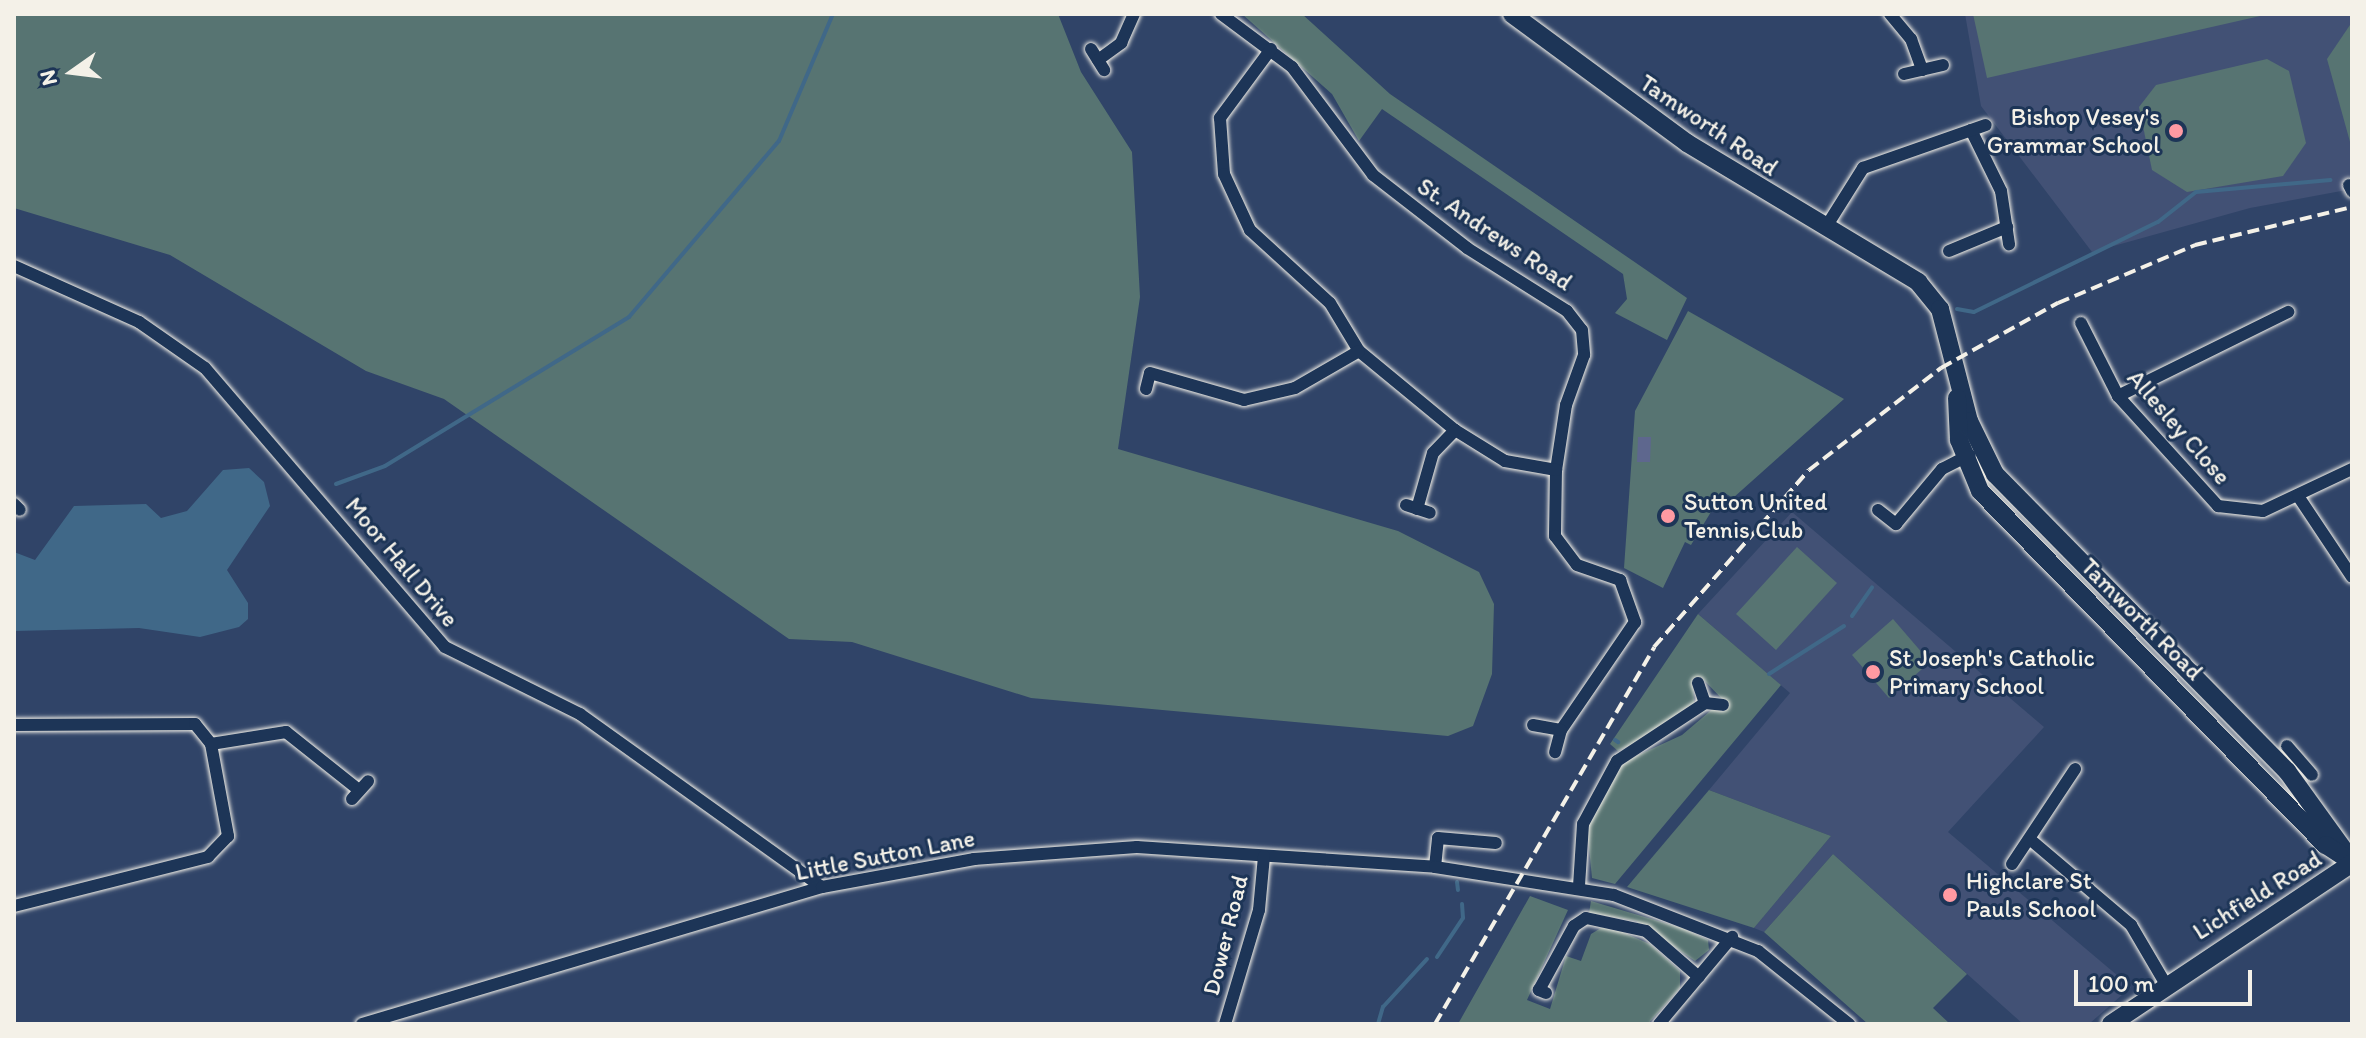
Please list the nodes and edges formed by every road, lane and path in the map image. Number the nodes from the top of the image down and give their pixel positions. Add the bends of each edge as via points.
1 (1134, 14) edge
2 (1221, 14) edge
3 (1512, 14) edge
4 (1890, 14) edge
5 (1271, 49) junction
6 (1098, 60) dead end
7 (1943, 65) dead end
8 (1922, 70) junction
9 (1904, 74) dead end
10 (1986, 125) dead end
11 (1971, 130) junction
12 (1826, 227) junction
13 (2007, 227) junction
14 (2009, 244) dead end
15 (1949, 251) dead end
16 (14, 266) edge
17 (2288, 313) dead end
18 (2098, 325) dead end
19 (1359, 351) junction
20 (1146, 389) dead end
21 (2118, 396) junction
22 (1455, 430) junction
23 (1972, 454) junction
24 (2352, 469) edge
25 (1556, 470) junction
26 (2298, 496) junction
27 (1418, 509) dead end
28 (1878, 510) dead end
29 (2352, 577) edge
30 (1698, 683) dead end
31 (1705, 703) junction
32 (1723, 705) dead end
33 (14, 725) edge
34 (1533, 725) dead end
35 (1561, 730) junction
36 (211, 744) junction
37 (2287, 746) dead end
38 (1555, 752) dead end
39 (2292, 766) junction
40 (2075, 769) dead end
41 (2312, 775) dead end
42 (359, 790) dead end
43 (2032, 841) junction
44 (1496, 843) dead end
45 (1264, 856) junction
46 (2352, 862) edge
47 (2012, 864) dead end
48 (1435, 867) junction
49 (1579, 886) junction
50 (822, 887) junction
51 (14, 906) edge
52 (1732, 937) junction
53 (1699, 977) junction
54 (2165, 983) junction
55 (1546, 993) dead end
56 (362, 1024) edge
57 (1225, 1024) edge
58 (1659, 1024) edge
59 (1849, 1024) edge
60 (2111, 1024) edge

1 - 6 street via 1121,43
2 - 5 street, St. Andrews Road
3 - 12 main road, Tamworth Road via 1687,143
4 - 8 street via 1911,39
5 - 19 street via 1225,105 1218,133 1224,174 1250,230 1330,303
5 - 25 street, St. Andrews Road via 1307,84 1373,175 1577,320 1584,355 1566,405
7 - 8 street
8 - 9 street
10 - 11 street
11 - 12 street via 1863,168
11 - 13 street via 1995,174
12 - 23 main road, Tamworth Road via 1903,271 1932,296 1958,379 1956,419
13 - 14 street
13 - 15 street
16 - 50 street, Moor Hall Drive via 139,322 205,368 445,647 580,714
17 - 21 street
18 - 21 street, Allesley Close via 2083,327
19 - 20 street via 1295,388 1244,400 1150,373
19 - 22 street
21 - 26 street, Allesley Close via 2218,506 2254,513
22 - 25 street via 1505,461
22 - 27 street via 1433,453
23 - 28 street via 1942,469 1896,524
23 - 39 main road, Tamworth Road
23 - 46 main road, Tamworth Road via 1994,507 2326,845
24 - 26 street, Allesley Close
25 - 35 street, St. Andrews Road via 1552,508 1560,548 1577,565 1620,580 1635,610 1627,635
26 - 29 street
30 - 31 street
31 - 32 street
31 - 49 street via 1617,761 1583,824
33 - 36 street via 185,721 202,729
34 - 35 street
35 - 38 street, St. Andrews Road
36 - 42 street via 286,732
36 - 51 street via 227,823 216,851
37 - 39 street
39 - 41 street
39 - 46 main road, Tamworth Road via 2344,840
40 - 43 street
43 - 47 street
43 - 54 street via 2131,925
44 - 48 street via 1438,838
45 - 48 street, Little Sutton Lane
45 - 50 street, Little Sutton Lane via 1137,847 1027,852
45 - 57 street, Dower Road via 1259,910
46 - 54 main road, Lichfield Road
48 - 49 street, Little Sutton Lane
49 - 52 street, Little Sutton Lane
50 - 56 street, Little Sutton Lane
52 - 53 street
52 - 59 street, Little Sutton Lane via 1784,967
53 - 55 street via 1646,931 1586,918 1574,926 1539,990
53 - 58 street
54 - 60 main road, Lichfield Road

